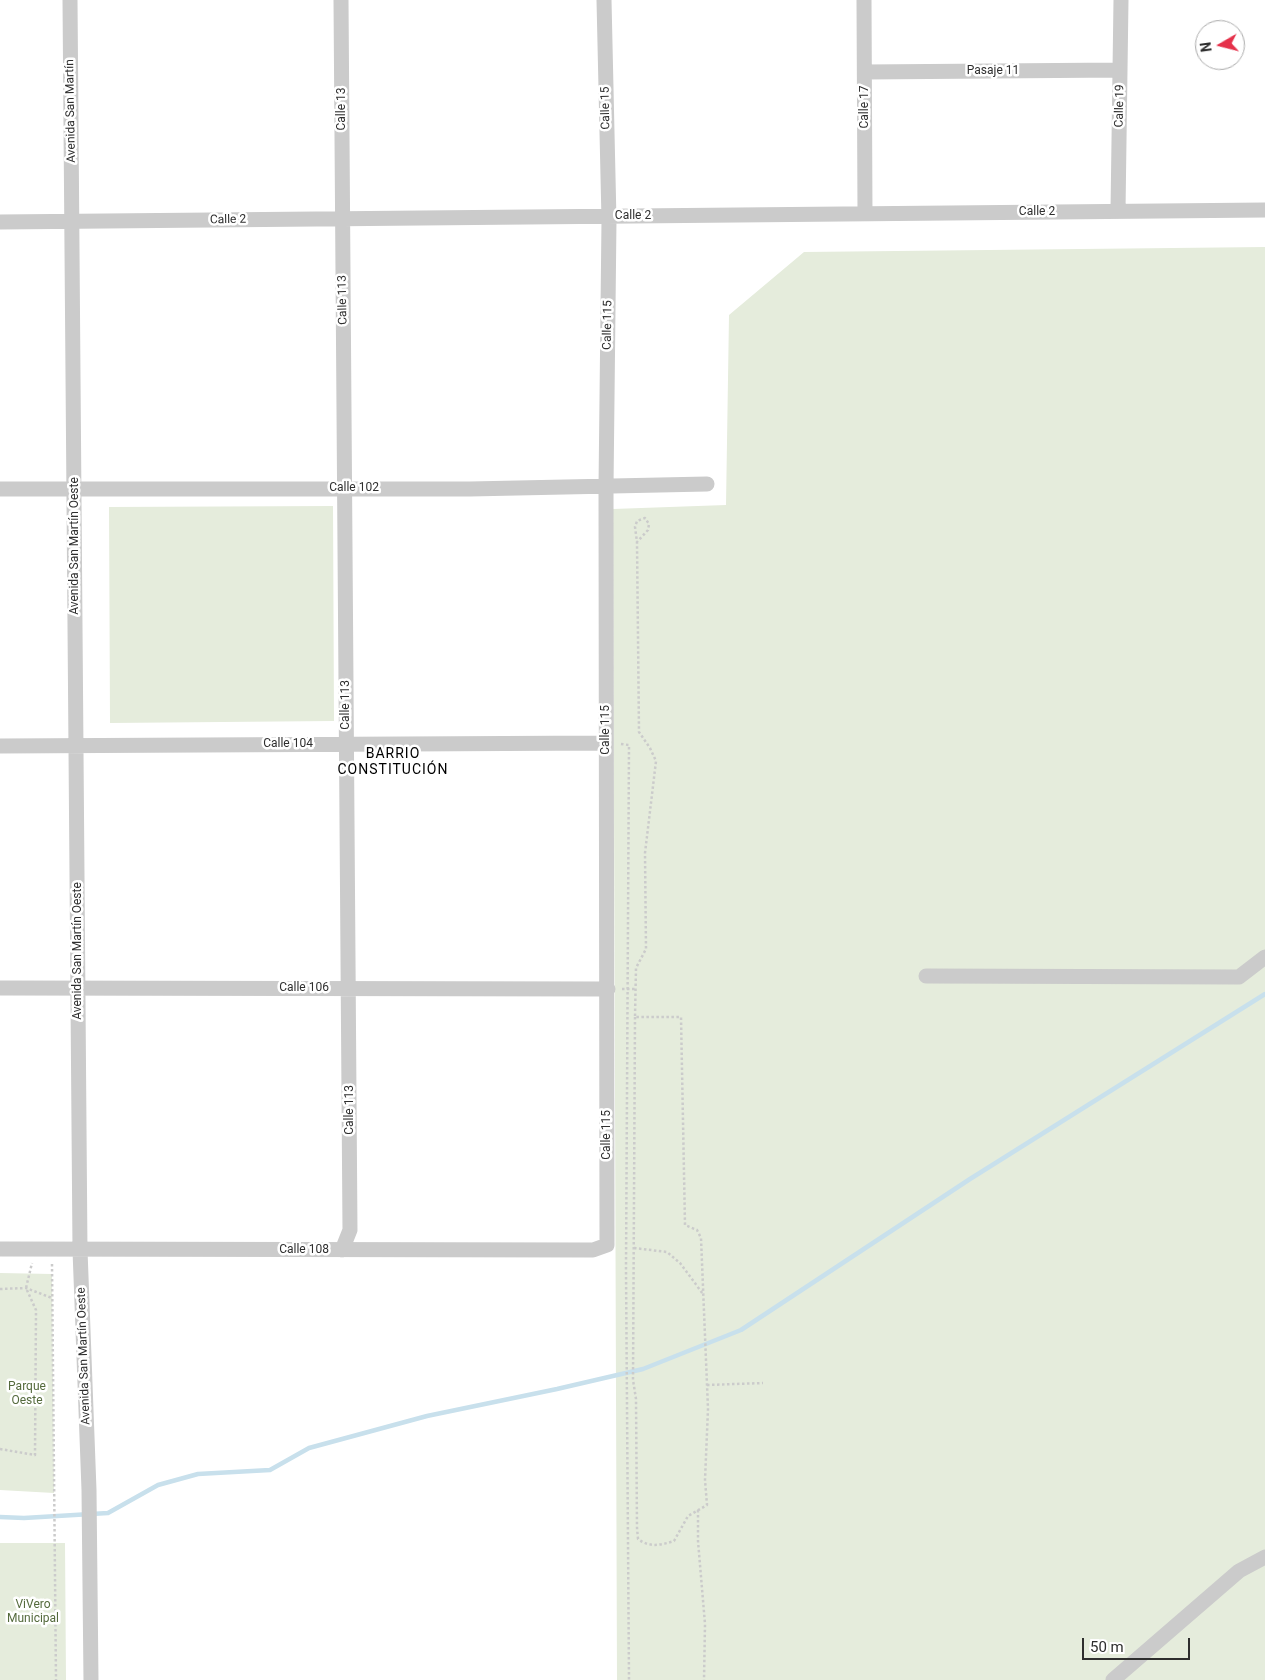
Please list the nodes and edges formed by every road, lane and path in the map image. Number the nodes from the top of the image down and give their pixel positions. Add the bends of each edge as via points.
1 (70, 0) edge
2 (341, 0) edge
3 (604, 0) edge
4 (864, 0) edge
5 (1120, 0) edge
6 (1120, 70) junction
7 (865, 72) junction
8 (1265, 210) edge
9 (1118, 211) junction
10 (865, 213) junction
11 (608, 216) junction
12 (342, 218) junction
13 (72, 221) junction
14 (0, 222) edge
15 (707, 484) dead end
16 (606, 487) junction
17 (74, 488) junction
18 (345, 488) junction
19 (0, 489) edge
20 (637, 542) junction
21 (606, 743) junction
22 (346, 744) junction
23 (76, 745) junction
24 (0, 746) edge
25 (1265, 957) edge
26 (926, 976) dead end
27 (78, 987) junction
28 (0, 988) edge
29 (349, 988) junction
30 (608, 989) junction
31 (635, 1018) junction
32 (607, 1245) joint
33 (634, 1248) junction
34 (0, 1249) edge
35 (35, 1250) junction
36 (52, 1250) junction
37 (80, 1250) junction
38 (342, 1250) junction
39 (26, 1288) junction
40 (0, 1289) edge
41 (704, 1295) junction
42 (52, 1298) junction
43 (763, 1383) dead end
44 (707, 1385) junction
45 (0, 1449) edge
46 (698, 1510) junction
47 (1265, 1557) edge
48 (56, 1680) edge
49 (91, 1680) edge
50 (629, 1680) edge
51 (704, 1680) edge
52 (1113, 1680) edge

1 - 13 street, Avenida San Martín
2 - 12 street, Calle 13
3 - 11 street, Calle 15
4 - 7 street, Calle 17
5 - 6 street, Calle 19
6 - 7 street, Pasaje 11
6 - 9 street, Calle 19
7 - 10 street, Calle 17
8 - 9 street, Calle 2
9 - 10 street, Calle 2
10 - 11 street, Calle 2
11 - 12 street, Calle 2
11 - 16 street, Calle 115
12 - 13 street, Calle 2
12 - 18 street, Calle 113
13 - 14 street, Calle 2
13 - 17 street, Avenida San Martín Oeste
15 - 16 street, Calle 102
16 - 18 street, Calle 102
16 - 21 street, Calle 115
17 - 18 street, Calle 102
17 - 19 street, Calle 102
17 - 23 street, Avenida San Martín Oeste
18 - 22 street, Calle 113
20 - 20 path via 635,526 637,520 644,518 649,524 648,530
20 - 31 path via 639,732 656,761 645,853 646,949 636,968
21 - 22 street, Calle 104
21 - 30 street, Calle 115
21 - 50 path via 629,745
22 - 23 street, Calle 104
22 - 29 street, Calle 113
23 - 24 street, Calle 104
23 - 27 street, Avenida San Martín Oeste
25 - 26 street via 1239,977
27 - 28 street, Calle 106
27 - 29 street, Calle 106
27 - 37 street, Avenida San Martín Oeste
29 - 30 street, Calle 106
29 - 38 street, Calle 113 via 350,1230
30 - 32 street, Calle 115
31 - 33 path
31 - 41 path via 681,1017 685,1225 697,1230 701,1238
32 - 38 street, Calle 108 via 593,1250
33 - 41 path via 667,1252 680,1263
33 - 46 path via 633,1380 638,1539 654,1545 674,1541 688,1516
34 - 35 street, Calle 108
35 - 36 street, Calle 108
35 - 39 path
36 - 37 street, Calle 108
36 - 42 path
37 - 38 street, Calle 108
37 - 49 street, Avenida San Martín Oeste via 89,1490
39 - 40 path
39 - 42 path
39 - 45 path via 36,1310 35,1455
41 - 44 path
42 - 48 path
43 - 44 path
44 - 46 path via 707,1505
46 - 51 path via 705,1624
47 - 52 street via 1239,1571

